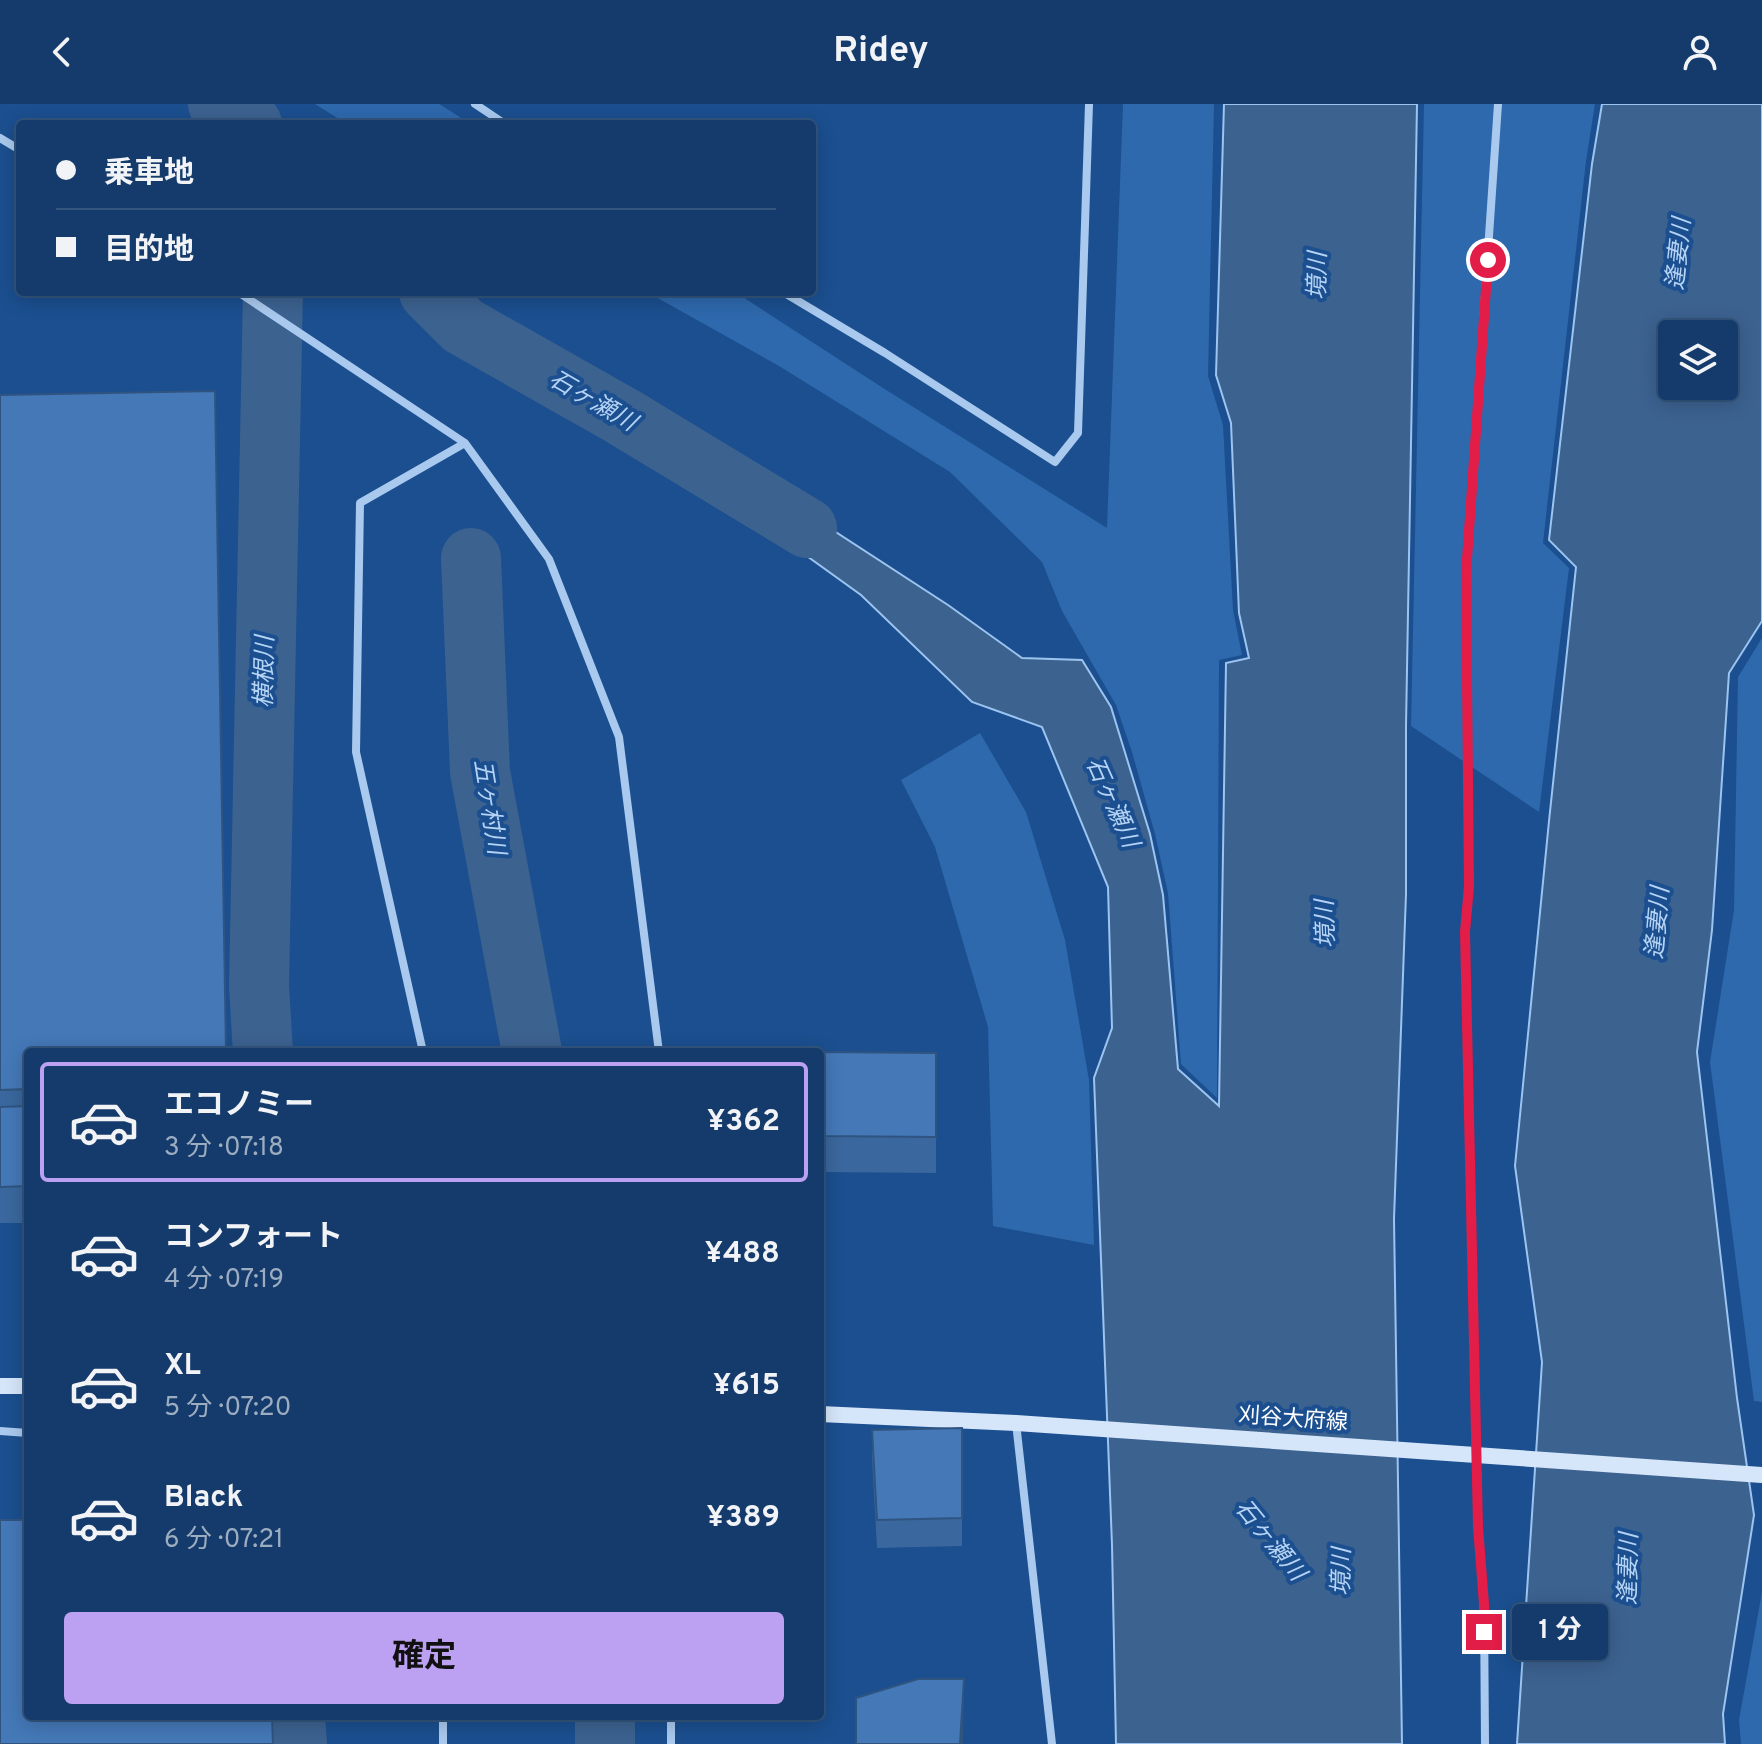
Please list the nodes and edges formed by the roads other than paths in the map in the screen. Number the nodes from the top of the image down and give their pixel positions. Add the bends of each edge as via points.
1 (475, 104) edge
2 (1089, 104) edge
3 (1498, 104) edge
4 (499, 120) edge
5 (244, 296) edge
6 (790, 296) edge
7 (465, 443) junction
8 (422, 1048) edge
9 (658, 1048) edge
10 (0, 1386) edge
11 (24, 1386) edge
12 (824, 1414) edge
13 (1016, 1423) junction
14 (0, 1431) edge
15 (24, 1433) edge
16 (1762, 1475) edge
17 (443, 1720) edge
18 (671, 1720) edge
19 (443, 1744) edge
20 (671, 1744) edge
21 (1052, 1744) edge
22 (1485, 1744) edge

1 - 4 street
2 - 6 street via 1078,433 1055,462
3 - 22 street via 1466,573 1465,948
5 - 7 street
7 - 8 street via 360,503 356,752
7 - 9 street via 549,559 619,737
10 - 11 main road
12 - 13 main road, 刈谷大府線, bridge
13 - 16 main road, 刈谷大府線, bridge
13 - 21 street
14 - 15 street
17 - 19 street
18 - 20 street

